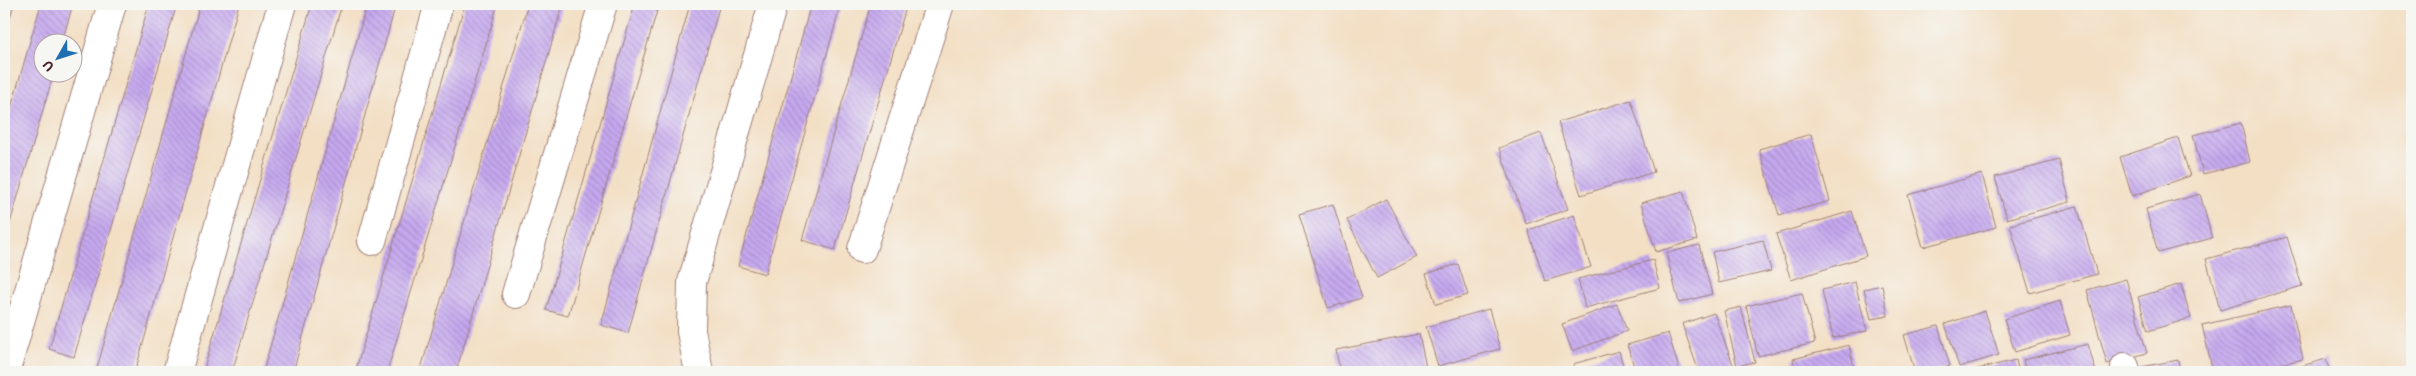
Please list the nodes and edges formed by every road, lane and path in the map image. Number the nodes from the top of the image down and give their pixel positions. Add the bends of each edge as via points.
1 (112, 4) edge
2 (282, 4) edge
3 (439, 4) edge
4 (602, 4) edge
5 (773, 4) edge
6 (940, 4) edge
7 (372, 241) dead end
8 (862, 249) dead end
9 (516, 294) dead end
10 (8, 363) dead end
11 (177, 372) edge
12 (699, 372) edge

1 - 10 street
2 - 11 street
3 - 7 street
4 - 9 street
5 - 12 street via 692,282 691,331
6 - 8 street

